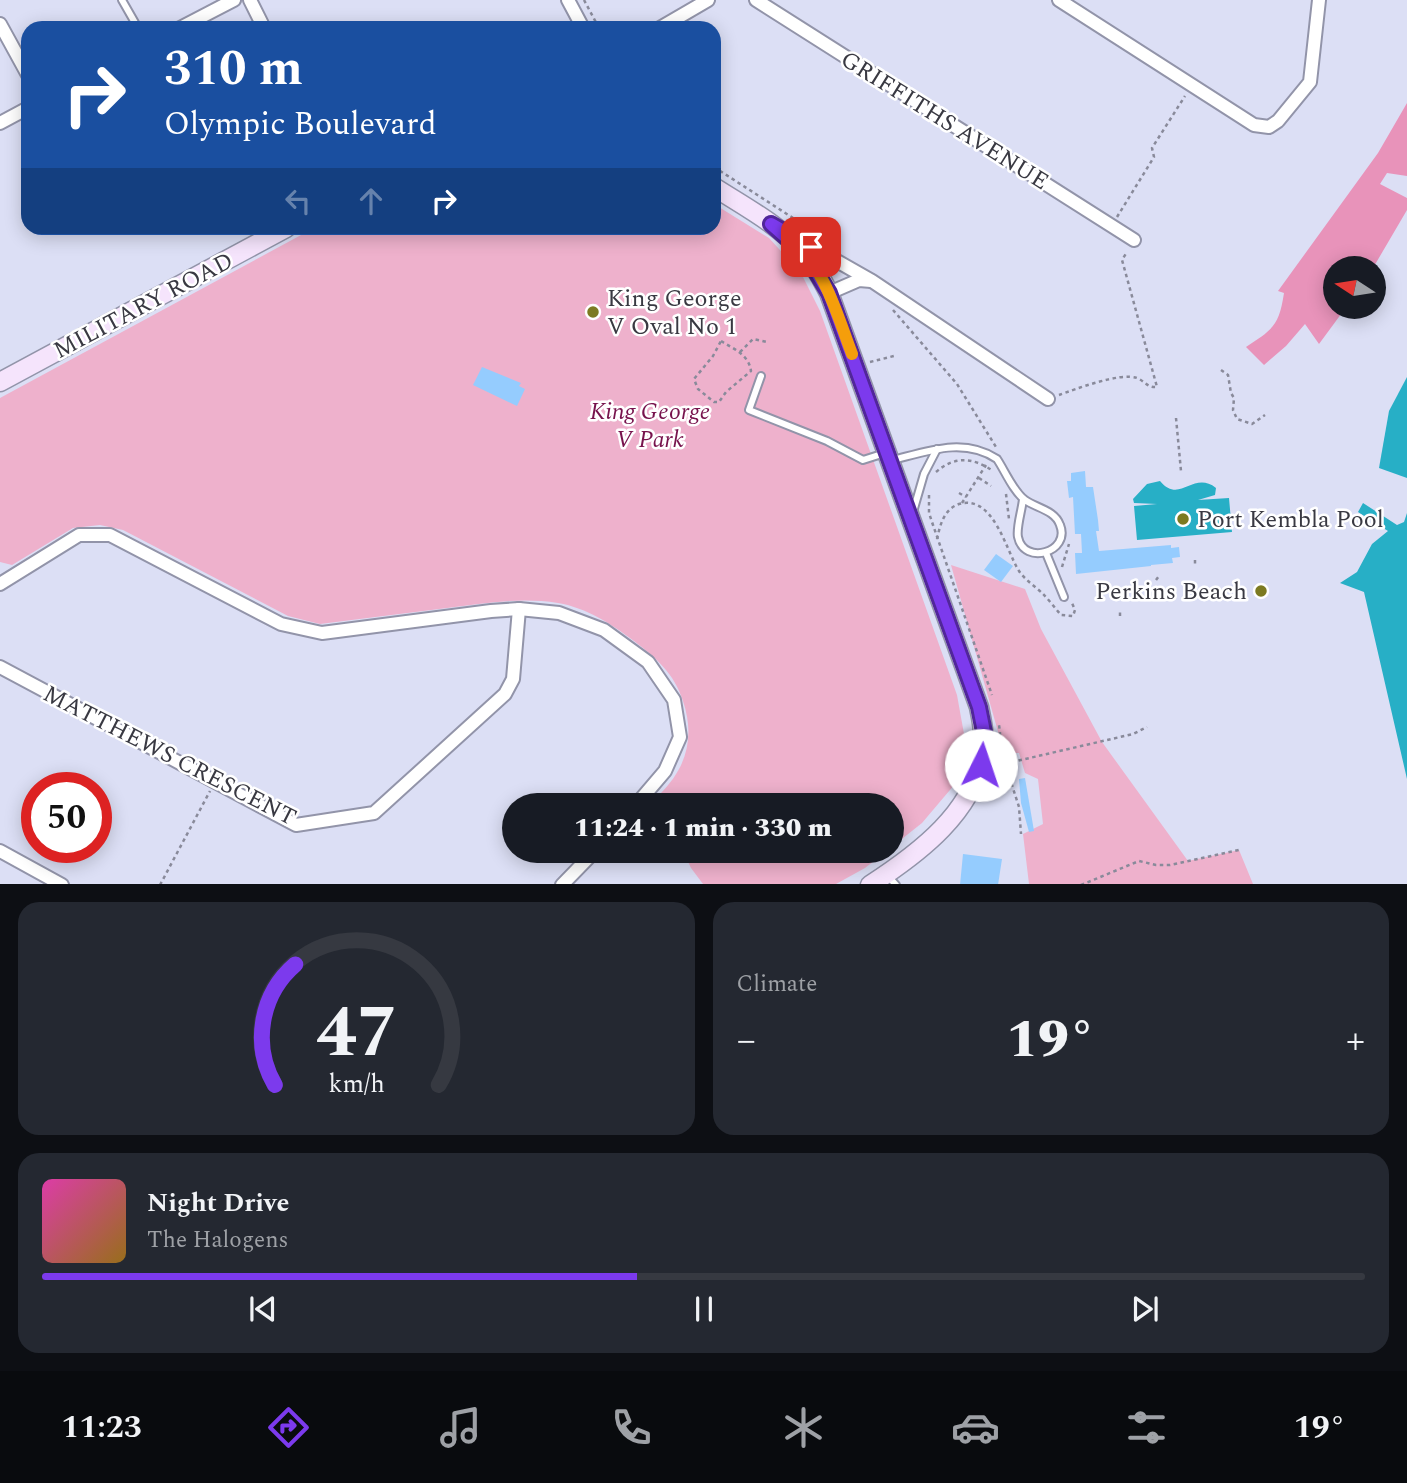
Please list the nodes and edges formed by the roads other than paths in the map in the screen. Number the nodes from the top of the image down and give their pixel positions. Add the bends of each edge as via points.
1 (122, 0) edge
2 (234, 0) edge
3 (250, 0) edge
4 (568, 0) edge
5 (708, 0) edge
6 (756, 0) edge
7 (1059, 0) edge
8 (1319, 0) edge
9 (134, 21) edge
10 (194, 21) edge
11 (260, 21) edge
12 (579, 21) edge
13 (672, 21) edge
14 (0, 24) edge
15 (21, 62) edge
16 (21, 112) edge
17 (0, 123) edge
18 (721, 192) edge
19 (771, 224) junction
20 (273, 235) edge
21 (1134, 240) road end
22 (872, 281) junction
23 (829, 293) junction
24 (761, 376) dead end
25 (0, 382) edge
26 (1048, 399) road end
27 (937, 449) junction
28 (889, 457) junction
29 (1023, 499) junction
30 (911, 519) junction
31 (1046, 553) junction
32 (0, 584) edge
33 (1067, 599) road end
34 (519, 609) junction
35 (0, 667) edge
36 (646, 793) edge
37 (0, 851) edge
38 (583, 863) edge
39 (891, 879) edge
40 (62, 884) edge
41 (562, 884) edge
42 (870, 884) edge

1 - 9 lane
2 - 10 street
3 - 11 street
4 - 12 street
5 - 13 street
6 - 21 street, GRIFFITHS AVENUE
7 - 8 street via 1254,125 1269,127 1310,82
14 - 15 street
16 - 17 street
18 - 19 main road
19 - 22 street
19 - 23 main road via 806,255
20 - 25 main road, MILITARY ROAD
22 - 23 street via 859,280
22 - 26 street
23 - 28 main road
24 - 28 lane via 749,410 863,460
27 - 28 lane
27 - 29 lane via 953,446 991,455
27 - 30 lane
28 - 30 main road
29 - 31 lane via 1018,540 1029,552
29 - 31 lane via 1060,524 1058,543
30 - 39 main road via 979,707 984,748 976,781 958,811
31 - 33 lane
32 - 34 street via 79,535 110,535 281,624 322,633
34 - 35 street, MATTHEWS CRESCENT via 513,679 505,694 374,813 296,825
34 - 36 street via 559,613 604,630 648,662 674,700 680,737 665,771
37 - 40 street
38 - 41 street
39 - 42 main road

